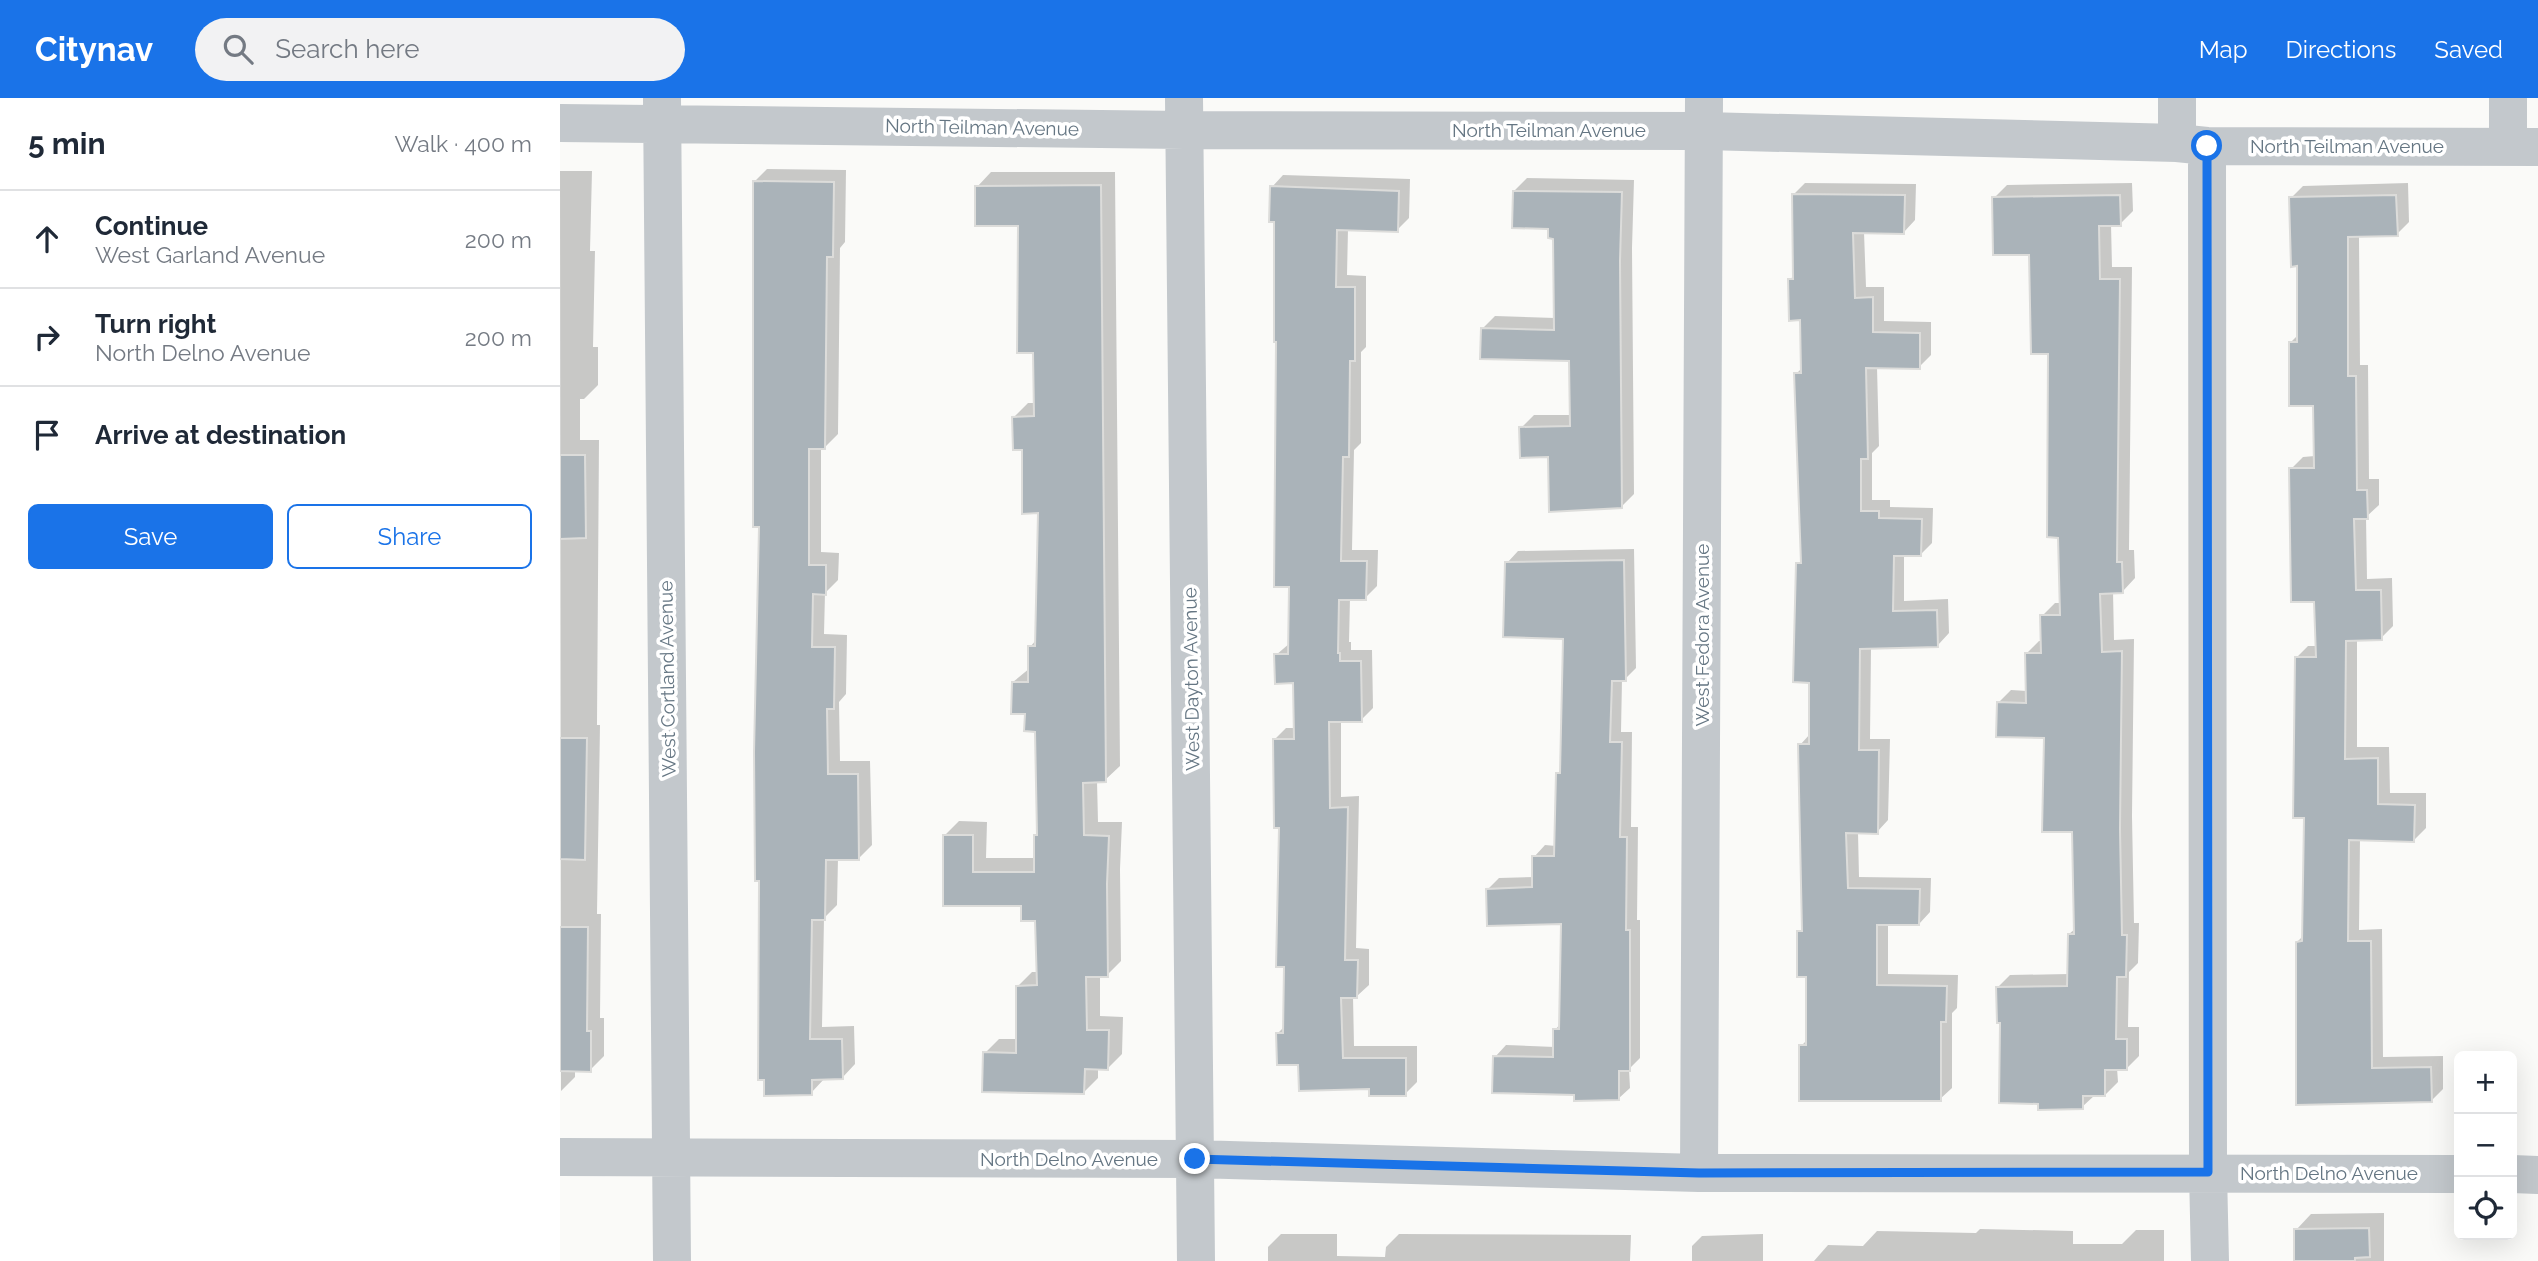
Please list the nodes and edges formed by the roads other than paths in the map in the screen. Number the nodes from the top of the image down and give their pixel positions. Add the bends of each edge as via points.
1 (2177, 98) edge
2 (2508, 98) edge
3 (662, 111) edge
4 (1185, 114) edge
5 (1704, 114) edge
6 (560, 123) edge
7 (2192, 144) junction
8 (2523, 147) edge
9 (560, 1157) edge
10 (671, 1157) junction
11 (1195, 1159) junction
12 (2208, 1172) junction
13 (1699, 1173) junction
14 (2454, 1174) edge
15 (2517, 1174) edge
16 (2538, 1175) edge
17 (672, 1261) edge
18 (1196, 1261) edge
19 (2210, 1261) edge

1 - 7 street
2 - 8 street
3 - 4 street, North Teilman Avenue
3 - 6 street, North Teilman Avenue
3 - 10 street, West Cortland Avenue
4 - 5 street, North Teilman Avenue
4 - 11 street, West Dayton Avenue
5 - 7 street, North Teilman Avenue
5 - 13 street, West Fedora Avenue
7 - 8 street, North Teilman Avenue
7 - 12 street
9 - 10 street, North Delno Avenue
10 - 11 street, North Delno Avenue
10 - 17 street, West Cortland Avenue
11 - 13 street, North Delno Avenue
11 - 18 street, West Dayton Avenue
12 - 13 street, North Delno Avenue
12 - 14 street, North Delno Avenue
12 - 19 street
15 - 16 street

